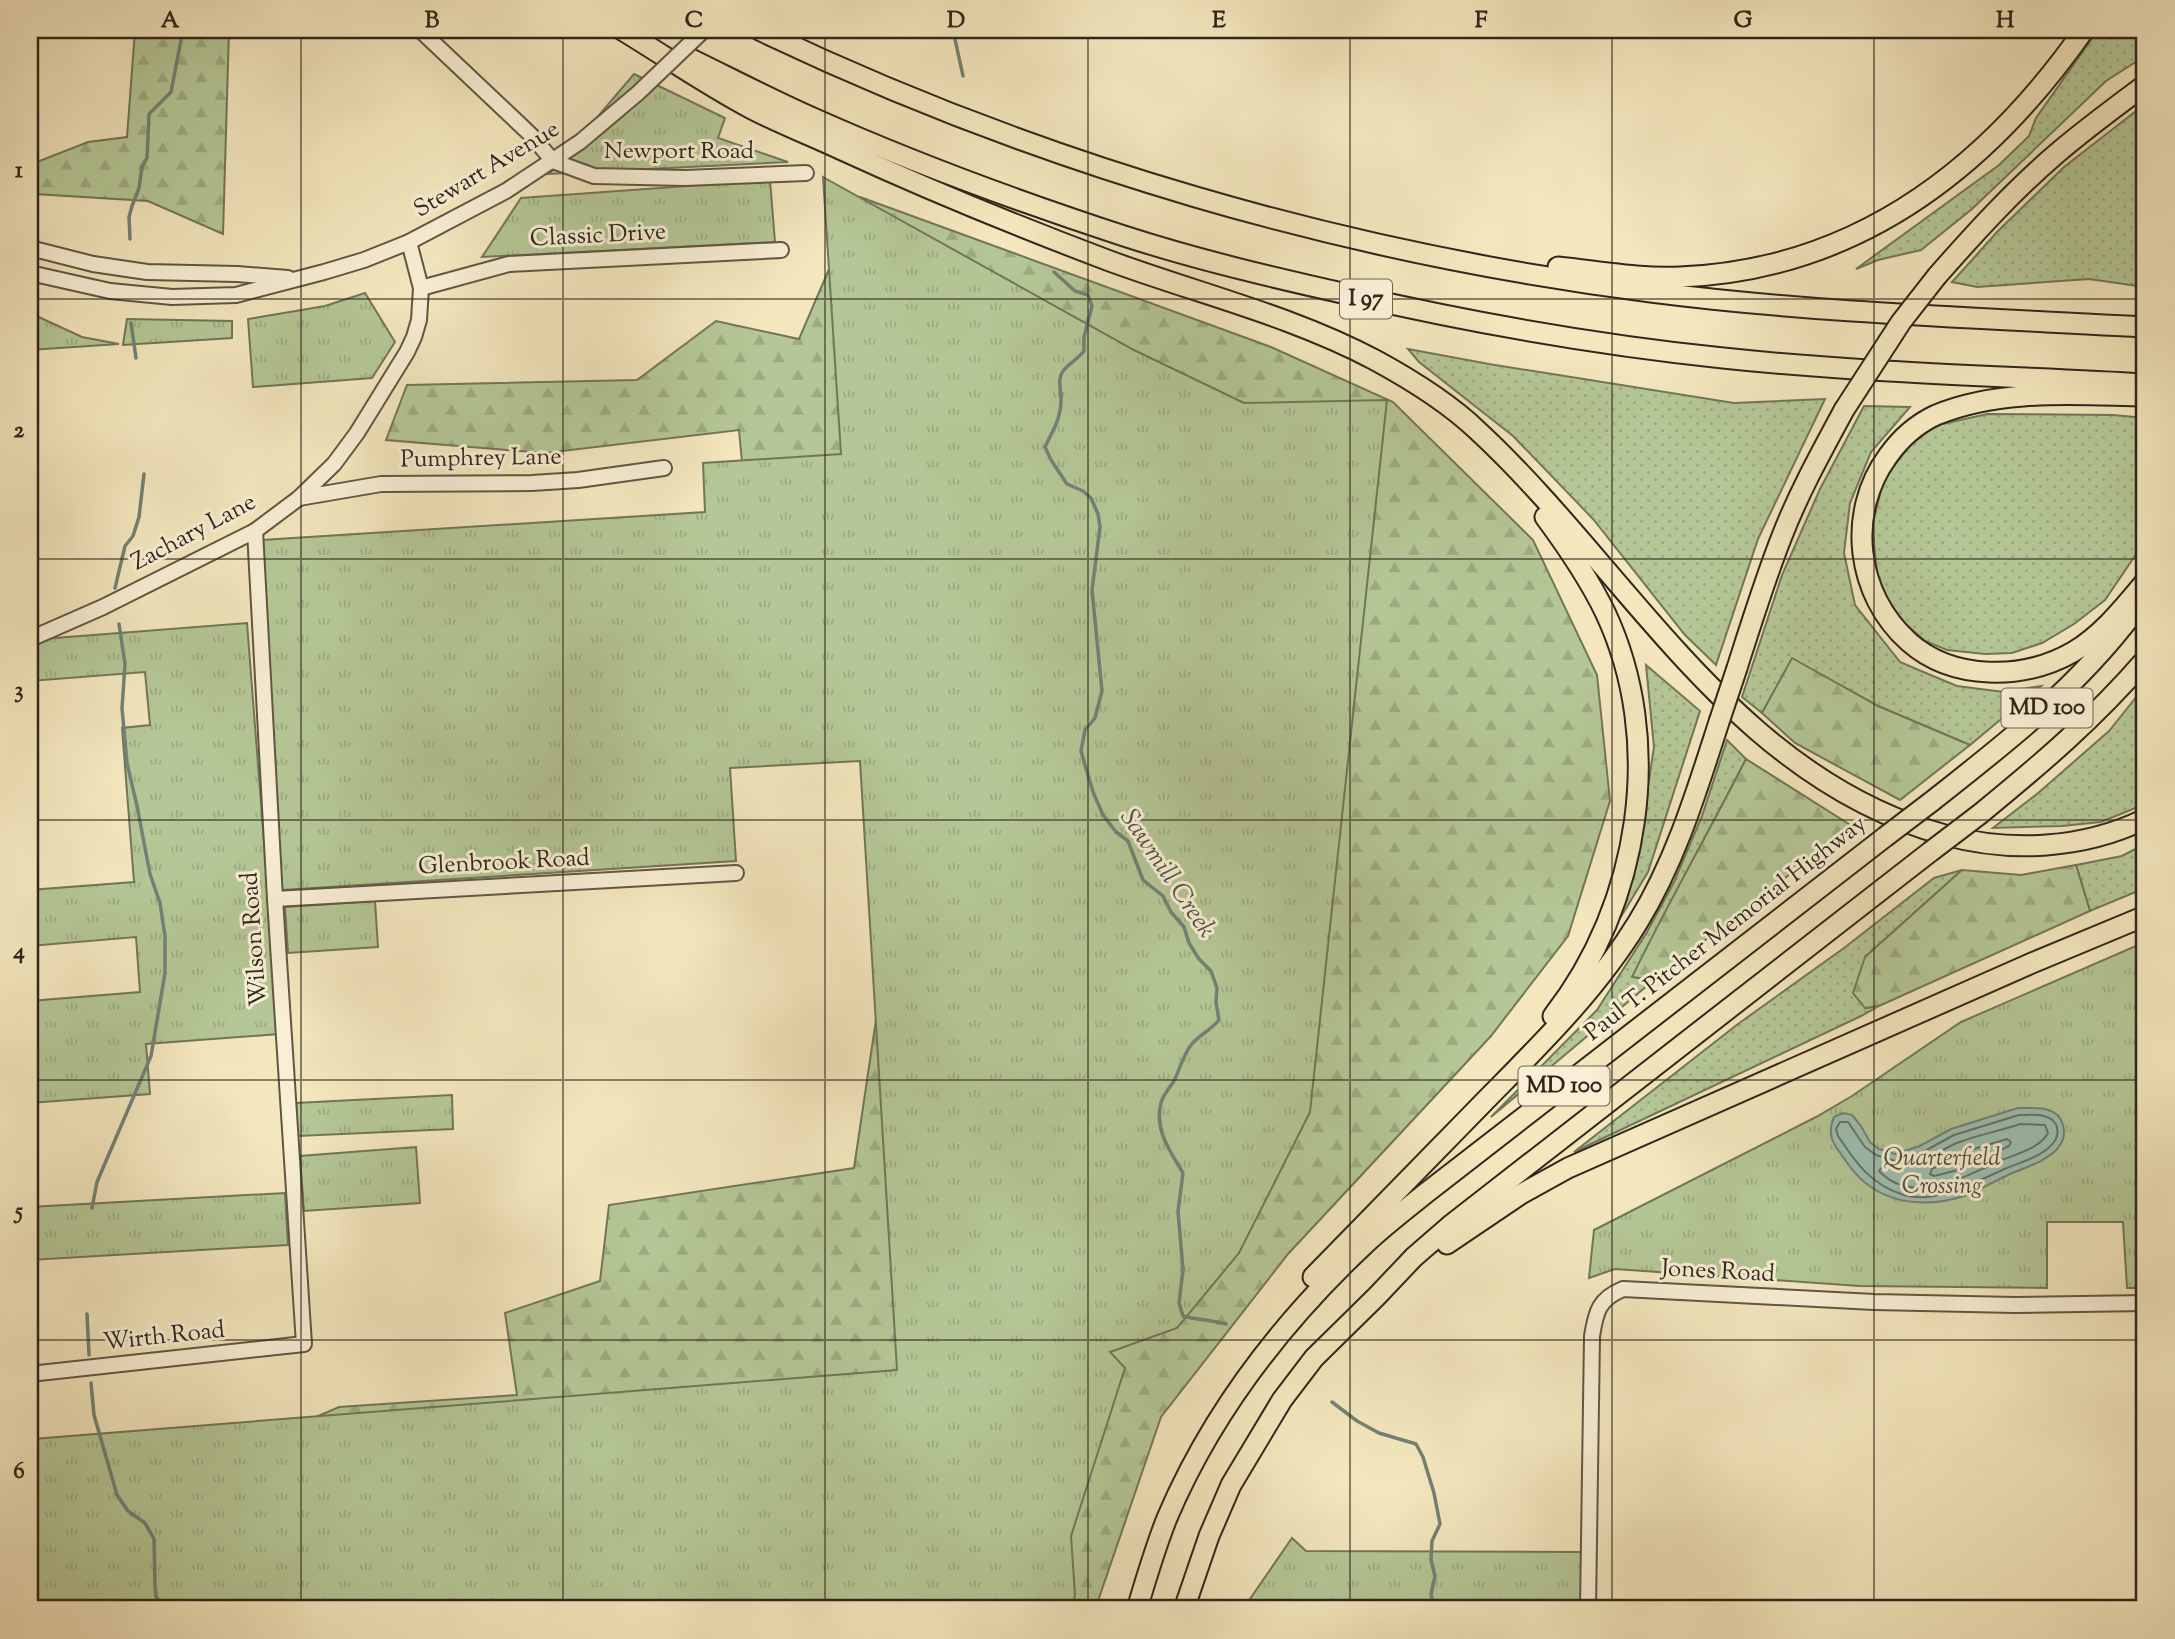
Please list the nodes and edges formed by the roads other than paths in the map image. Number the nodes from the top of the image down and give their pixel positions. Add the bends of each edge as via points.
1 (420, 30) edge
2 (622, 30) edge
3 (630, 30) edge
4 (704, 30) edge
5 (759, 30) edge
6 (2084, 30) edge
7 (2145, 85) edge
8 (554, 161) junction
9 (806, 173) dead end
10 (409, 242) junction
11 (30, 248) edge
12 (781, 250) dead end
13 (1420, 253) junction
14 (30, 273) edge
15 (299, 278) junction
16 (421, 288) junction
17 (2145, 327) edge
18 (2145, 384) edge
19 (2145, 396) edge
20 (1475, 428) junction
21 (664, 468) dead end
22 (299, 498) junction
23 (254, 531) junction
24 (2145, 582) edge
25 (2145, 597) edge
26 (30, 639) edge
27 (2145, 660) edge
28 (2145, 819) edge
29 (736, 873) dead end
30 (275, 899) junction
31 (2145, 907) edge
32 (2145, 916) edge
33 (2032, 963) junction
34 (1486, 1100) junction
35 (1377, 1296) junction
36 (2145, 1303) edge
37 (304, 1344) joint
38 (30, 1374) edge
39 (1220, 1416) junction
40 (1138, 1609) edge
41 (1184, 1609) edge
42 (1588, 1609) edge

1 - 8 street
2 - 20 highway via 751,109 951,199 1117,264 1328,337 1378,362
3 - 18 highway, I 97 via 813,118 959,177 1124,236 1293,282 1473,322 1721,358
4 - 8 street, Stewart Avenue, bridge via 638,93
5 - 13 highway, I 97 via 918,101 1065,156 1222,204
6 - 13 highway via 2032,96 1961,166 1891,218 1819,251 1753,269 1678,277
7 - 34 highway, bridge via 2099,118 2006,201 1900,322 1844,410 1783,534 1683,830 1660,882 1615,957 1572,1012
8 - 9 street, Newport Road via 594,176
8 - 10 street, Stewart Avenue
10 - 15 street, Stewart Avenue
10 - 16 street, Zachary Lane
11 - 15 street, Stewart Avenue via 148,272
12 - 16 street, Classic Drive via 509,264
13 - 17 highway, I 97 via 1569,281 1731,302
14 - 15 street, Stewart Avenue via 110,291 172,297 236,295
16 - 22 street, Zachary Lane via 419,320 407,352 357,433
19 - 24 highway via 2023,396 1960,406 1933,417 1913,429 1879,467 1869,489 1861,544 1876,600 1889,622 1931,657 1976,671 2023,671 2074,651 2119,613
20 - 28 highway via 1536,489 1705,682 1756,731 1835,789 1881,814 1973,843 2052,845 2098,837
20 - 34 highway via 1581,566 1606,614 1630,690 1638,775 1629,852 1606,928 1567,998
21 - 22 street, Pumphrey Lane via 533,483 381,484
22 - 23 street, Zachary Lane
23 - 26 street, Zachary Lane
23 - 30 street, Wilson Road
25 - 39 highway, Paul T. Pitcher Memorial Highway / MD 100, bridge via 2050,706 1367,1242 1275,1339
27 - 35 highway, MD 100, bridge via 2076,733 1980,814 1452,1224
29 - 30 street, Glenbrook Road
30 - 37 street, Wilson Road
31 - 33 highway
32 - 33 highway
33 - 35 highway via 1568,1168 1460,1234
34 - 39 highway via 1312,1278 1267,1335
35 - 41 highway, MD 100 via 1314,1359 1282,1400 1231,1485
36 - 42 street, Jones Road via 1866,1302 1623,1289 1613,1294 1599,1307 1592,1336
37 - 38 street, Wirth Road
39 - 40 highway, Paul T. Pitcher Memorial Highway / MD 100 via 1167,1520

